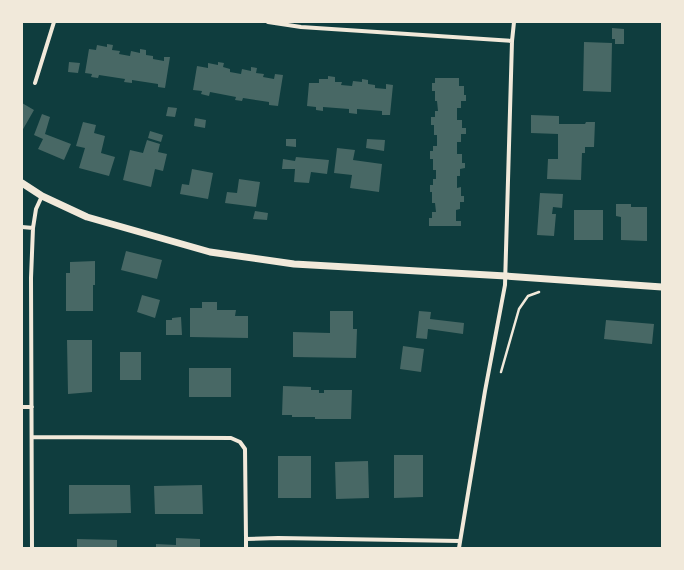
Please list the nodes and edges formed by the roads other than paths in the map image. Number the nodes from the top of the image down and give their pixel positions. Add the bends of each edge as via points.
1 (54, 22) edge
2 (268, 22) edge
3 (514, 22) edge
4 (512, 41) junction
5 (35, 83) dead end
6 (22, 183) edge
7 (42, 196) junction
8 (22, 227) edge
9 (33, 228) junction
10 (506, 276) junction
11 (662, 288) edge
12 (22, 407) edge
13 (32, 407) junction
14 (32, 437) junction
15 (246, 539) junction
16 (460, 541) junction
17 (32, 548) edge
18 (246, 548) edge
19 (459, 548) edge

1 - 5 street
2 - 4 street via 301,27
3 - 4 street
4 - 10 street
6 - 7 street
7 - 9 street via 36,209
7 - 10 street via 87,216 210,252 294,264
8 - 9 street
9 - 13 street
10 - 11 street
10 - 16 street
12 - 13 street
13 - 14 street
14 - 15 street via 231,438 240,442 245,449
14 - 17 street
15 - 16 street
15 - 18 street
16 - 19 street

